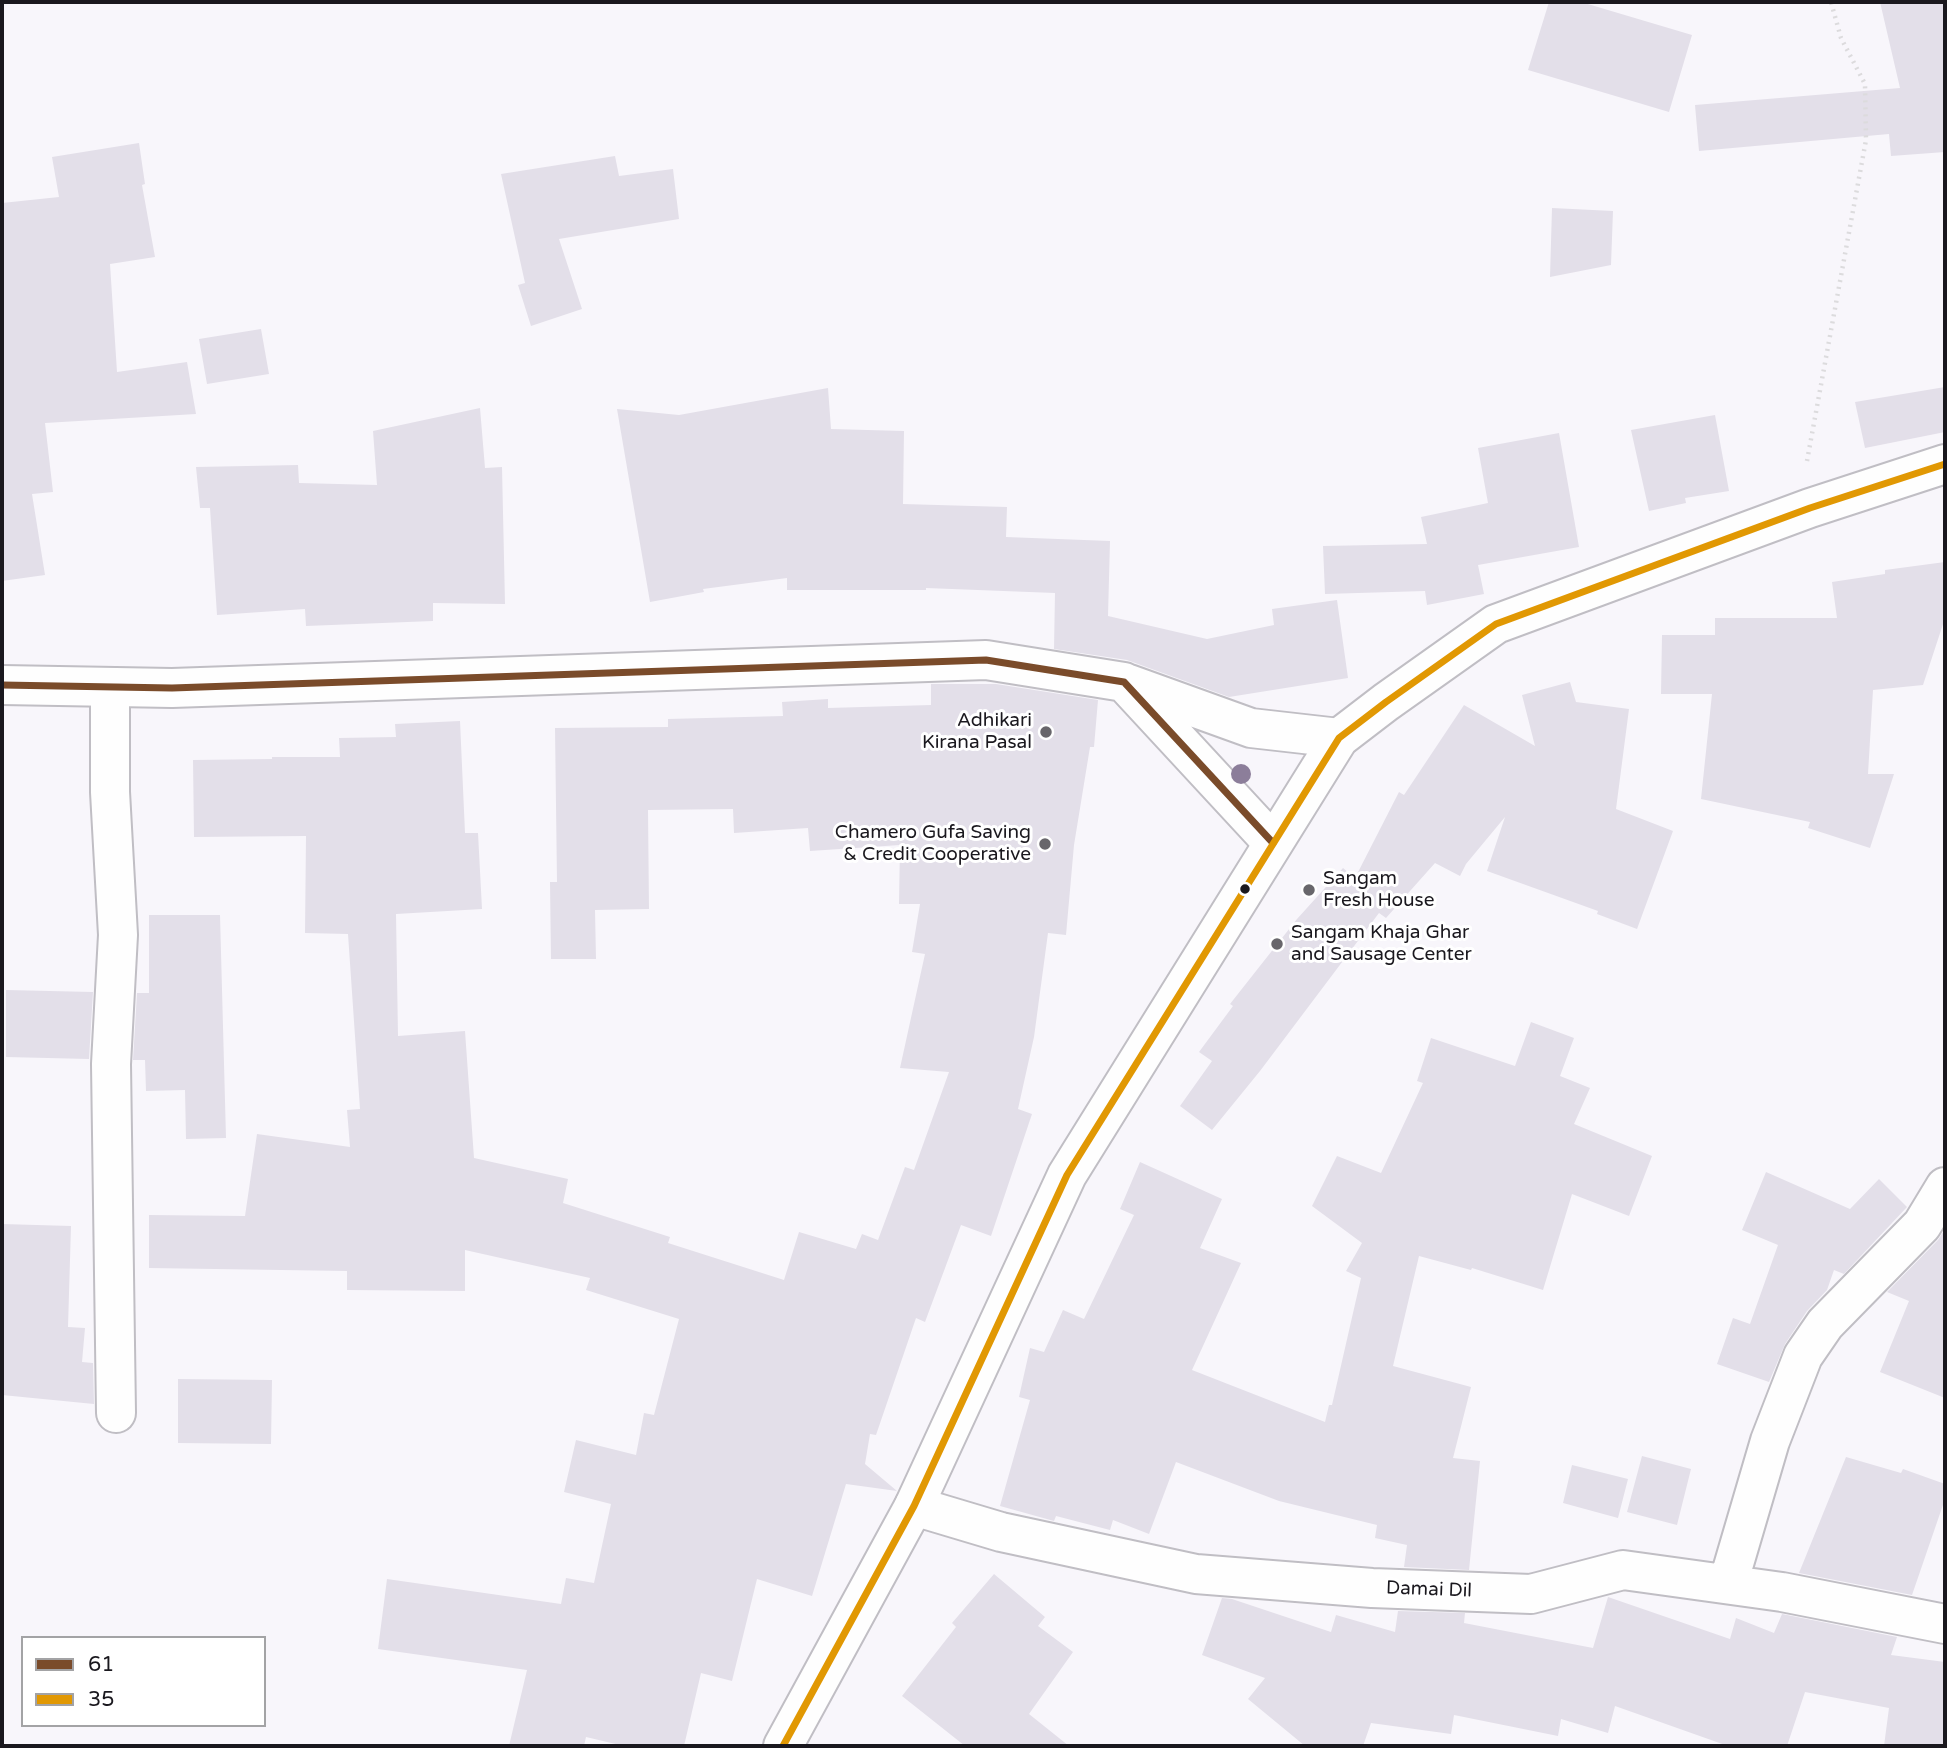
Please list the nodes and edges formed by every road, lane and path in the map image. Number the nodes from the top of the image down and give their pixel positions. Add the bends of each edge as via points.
1 (1831, 2) edge
2 (1945, 464) edge
3 (1810, 508) junction
4 (1124, 682) junction
5 (2, 685) edge
6 (110, 688) junction
7 (1339, 738) junction
8 (1273, 843) junction
9 (1945, 1187) edge
10 (116, 1413) dead end
11 (914, 1506) junction
12 (1728, 1584) junction
13 (1945, 1624) edge
14 (783, 1746) edge

1 - 3 path via 1841,38 1865,84 1866,140 1806,469
2 - 3 main road
3 - 7 main road via 1496,624
4 - 6 main road via 986,660
4 - 7 main road via 1251,728
4 - 8 main road
5 - 6 main road
6 - 10 main road via 118,935 111,1064
7 - 8 main road
8 - 11 main road via 1067,1175
9 - 12 main road via 1922,1225 1825,1325 1803,1356 1770,1441
11 - 12 main road, Damai Dil via 1001,1532 1196,1574 1531,1594 1623,1570
11 - 14 main road
12 - 13 main road, Damai Dil

